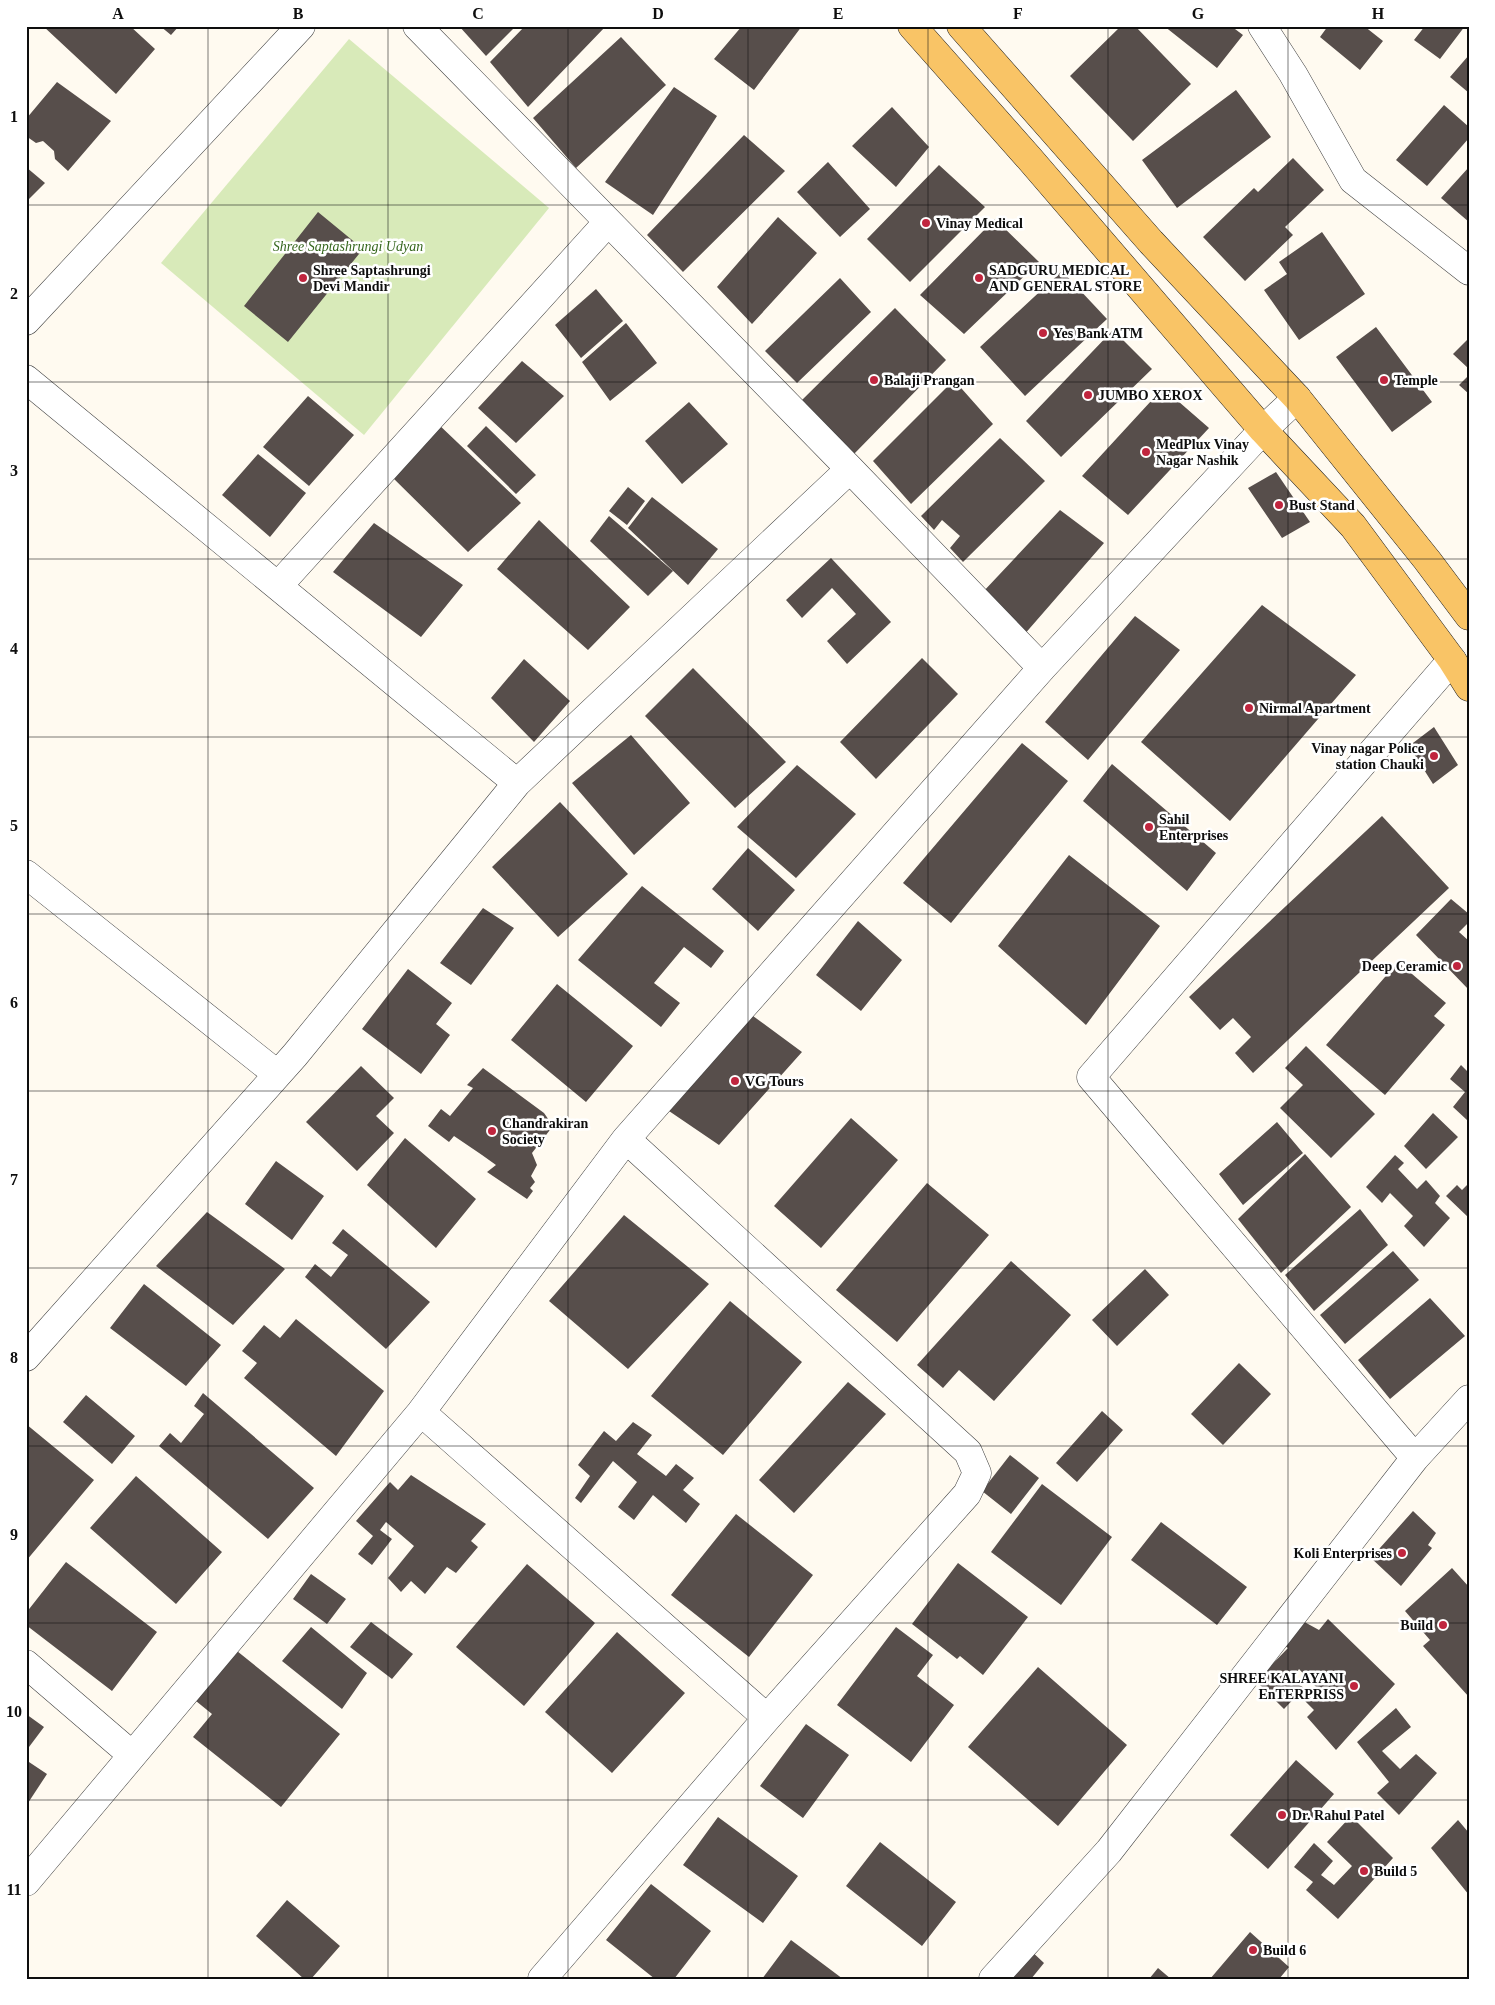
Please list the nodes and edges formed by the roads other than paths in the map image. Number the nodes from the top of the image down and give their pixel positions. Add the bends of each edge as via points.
1 (301, 26) edge
2 (417, 26) edge
3 (912, 26) edge
4 (961, 26) edge
5 (1262, 26) edge
6 (608, 222) junction
7 (1469, 271) edge
8 (26, 321) edge
9 (26, 379) edge
10 (1297, 398) junction
11 (1263, 430) junction
12 (850, 469) junction
13 (278, 586) junction
14 (1469, 616) edge
15 (1452, 660) junction
16 (1042, 668) junction
17 (1469, 687) edge
18 (516, 783) junction
19 (26, 874) edge
20 (277, 1074) junction
21 (626, 1139) junction
22 (26, 1357) edge
23 (1469, 1399) edge
24 (421, 1412) junction
25 (1415, 1458) junction
26 (26, 1664) edge
27 (767, 1718) junction
28 (132, 1755) junction
29 (26, 1882) edge
30 (542, 1979) edge
31 (992, 1979) edge

1 - 8 street
2 - 6 street
3 - 11 main road
4 - 10 main road via 1151,242
5 - 7 street via 1353,180
6 - 12 street
6 - 13 street
9 - 13 street
10 - 11 street
10 - 14 main road
11 - 15 main road via 1353,526
11 - 16 street
12 - 16 street
12 - 18 street
13 - 18 street
15 - 17 main road
15 - 25 street via 1091,1077
16 - 21 street
18 - 20 street
19 - 20 street
20 - 22 street
21 - 24 street
21 - 27 street via 968,1452 977,1473 967,1494
23 - 25 street
24 - 27 street
24 - 28 street
25 - 31 street via 1109,1851
26 - 28 street
27 - 30 street
28 - 29 street

